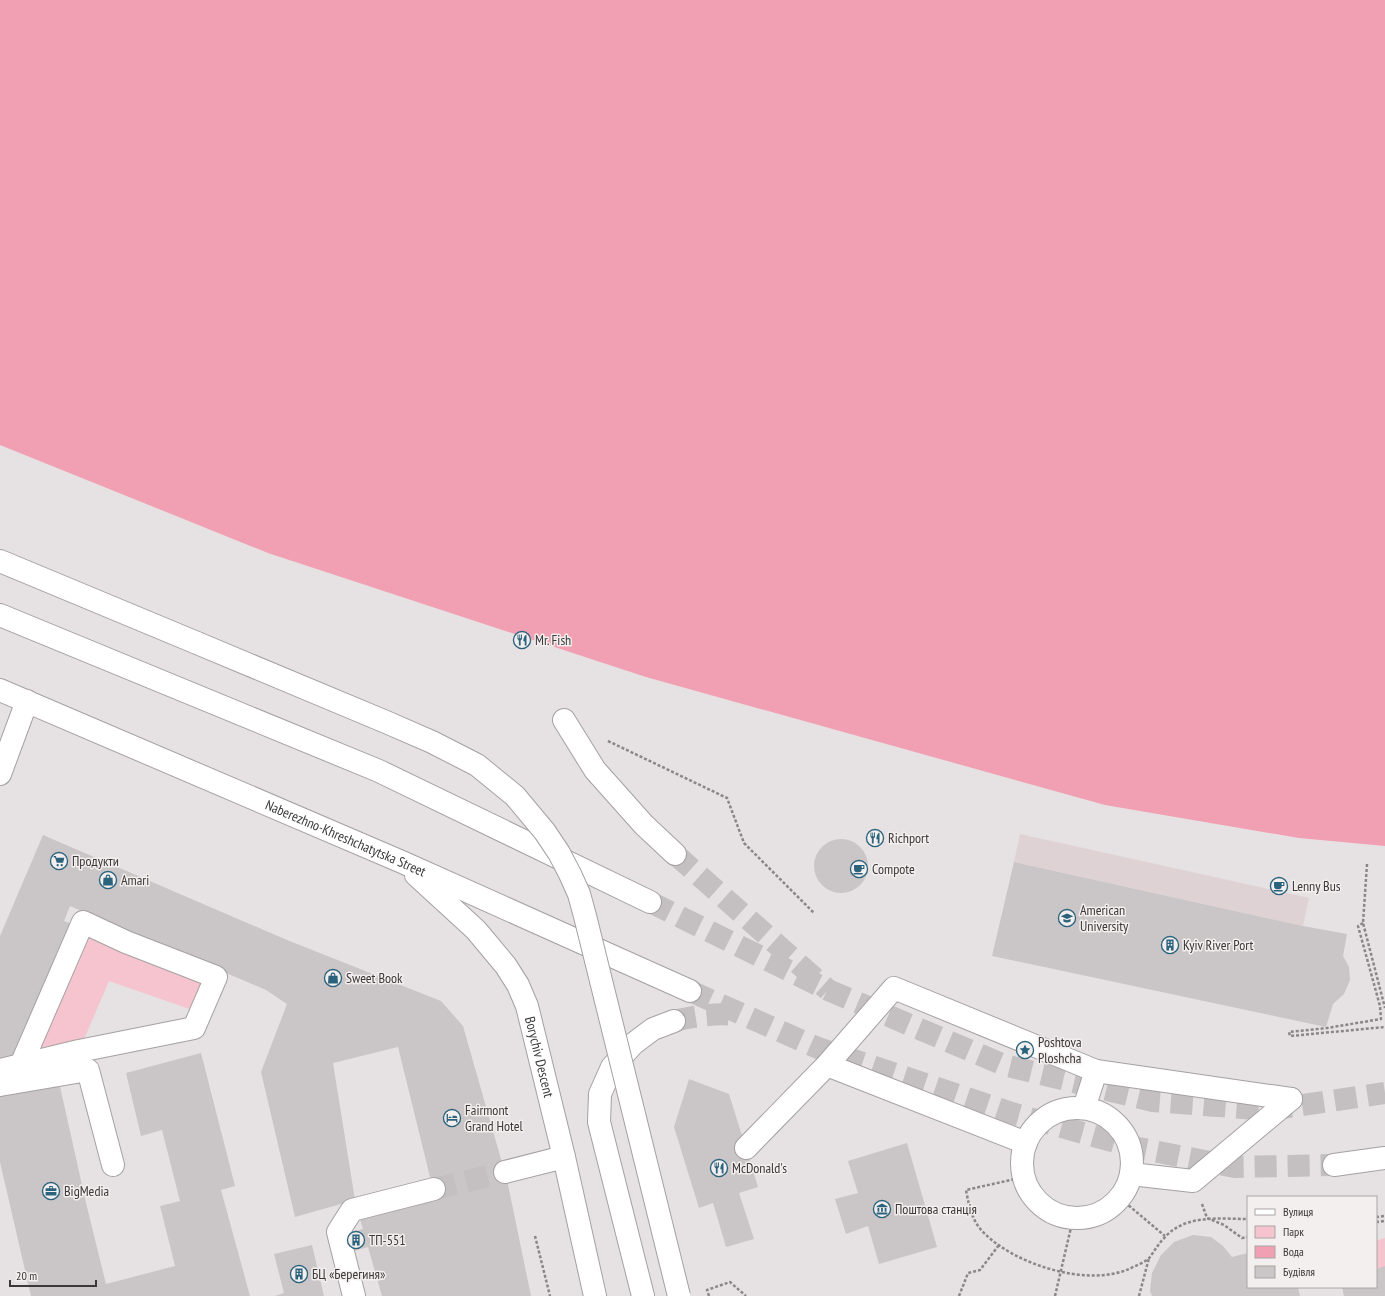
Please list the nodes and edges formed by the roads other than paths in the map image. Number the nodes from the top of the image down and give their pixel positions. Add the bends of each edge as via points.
1 (0, 561) edge
2 (0, 615) edge
3 (0, 690) edge
4 (28, 701) junction
5 (564, 720) dead end
6 (0, 774) edge
7 (675, 854) tunnel mouth
8 (402, 862) junction
9 (650, 902) tunnel mouth
10 (690, 991) tunnel mouth
11 (674, 1021) tunnel mouth
12 (21, 1065) junction
13 (827, 1065) junction
14 (0, 1070) edge
15 (1096, 1071) junction
16 (0, 1085) edge
17 (1084, 1108) junction
18 (1026, 1143) junction
19 (746, 1148) dead end
20 (564, 1157) junction
21 (1385, 1158) edge
22 (112, 1165) dead end
23 (1334, 1165) tunnel mouth
24 (505, 1172) tunnel mouth
25 (1131, 1174) junction
26 (434, 1189) tunnel mouth
27 (354, 1296) edge
28 (595, 1296) edge
29 (643, 1296) edge
30 (679, 1296) edge

1 - 30 main road, bridge via 432,742 477,765 515,796 559,853 570,874 585,916
2 - 9 main road via 379,771
3 - 4 main road, Naberezhno-Khreshchatytska Street
4 - 6 main road
4 - 8 main road, Naberezhno-Khreshchatytska Street
5 - 7 main road via 595,770 644,825
8 - 10 main road, Naberezhno-Khreshchatytska Street
8 - 20 main road, Borychiv Descent via 476,930 518,985 527,1006
11 - 29 main road via 653,1029 633,1044 612,1067 600,1094 599,1122
12 - 12 main road via 194,1028 216,977 126,942 83,922
12 - 14 main road
13 - 15 main road via 894,988
13 - 18 main road
13 - 19 main road
15 - 17 main road
15 - 25 main road via 1291,1099 1193,1181
16 - 22 main road via 88,1070
17 - 18 main road via 1066,1109 1049,1116 1035,1127
17 - 25 main road via 1101,1113 1116,1124 1127,1139 1132,1156
18 - 25 main road via 1022,1160 1024,1177 1030,1193 1042,1206 1056,1215 1074,1219 1104,1212 1120,1198
20 - 24 main road
20 - 28 main road, Borychiv Descent
21 - 23 main road
26 - 27 main road via 352,1210 338,1232

